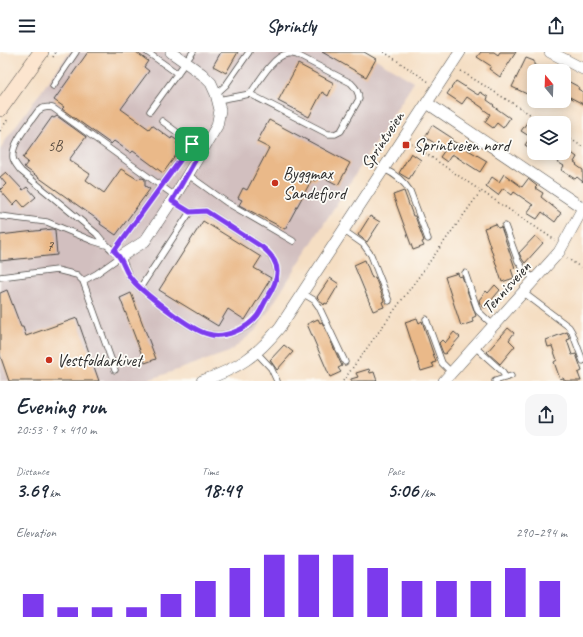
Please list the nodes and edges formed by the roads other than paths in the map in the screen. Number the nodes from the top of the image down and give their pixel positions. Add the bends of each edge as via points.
1 (41, 52) edge
2 (76, 52) edge
3 (147, 52) edge
4 (171, 52) edge
5 (193, 52) edge
6 (249, 52) edge
7 (460, 52) edge
8 (550, 52) edge
9 (186, 63) junction
10 (583, 69) edge
11 (178, 74) junction
12 (52, 86) dead end
13 (250, 94) junction
14 (217, 97) junction
15 (427, 103) junction
16 (0, 109) edge
17 (150, 111) dead end
18 (162, 121) dead end
19 (192, 144) junction
20 (201, 150) junction
21 (384, 168) junction
22 (187, 174) junction
23 (161, 186) junction
24 (173, 198) junction
25 (583, 208) edge
26 (190, 212) junction
27 (0, 216) edge
28 (505, 226) dead end
29 (343, 230) junction
30 (428, 239) dead end
31 (293, 241) dead end
32 (106, 245) junction
33 (117, 254) junction
34 (465, 273) dead end
35 (0, 278) edge
36 (536, 280) junction
37 (83, 281) junction
38 (140, 288) junction
39 (302, 293) junction
40 (524, 293) junction
41 (389, 301) dead end
42 (426, 319) dead end
43 (494, 326) junction
44 (475, 347) junction
45 (257, 352) junction
46 (583, 361) edge
47 (345, 362) dead end
48 (115, 370) dead end
49 (512, 376) dead end
50 (448, 378) edge
51 (505, 378) junction
52 (202, 381) edge
53 (277, 381) edge
54 (495, 381) edge

1 - 16 main road
2 - 12 lane
3 - 11 lane
4 - 9 street
5 - 9 lane
6 - 14 lane
7 - 15 street, Sprintveien
8 - 10 street
9 - 11 lane
9 - 14 street via 211,83
11 - 17 lane
13 - 13 lane via 328,134 341,131 359,99 359,94 351,83 289,53 275,60
13 - 14 lane
14 - 20 street via 220,110 217,126
15 - 21 street, Sprintveien
15 - 25 street
18 - 19 lane
19 - 20 lane
19 - 23 lane
20 - 22 street
21 - 29 street, Sprintveien
21 - 30 lane via 395,174 410,190
22 - 24 street
22 - 31 lane via 226,202
23 - 24 lane
23 - 32 lane via 53,108 48,106 38,111 15,145 13,159 21,171 97,234
23 - 33 lane
24 - 26 lane
24 - 33 street via 144,241
25 - 36 street, Tennisveien via 562,249
26 - 38 lane
26 - 38 lane via 206,211 262,247 274,259 277,277 257,316 244,328 215,336 193,328
27 - 32 lane via 47,222
28 - 36 lane via 518,261
29 - 39 street, Sprintveien
29 - 41 lane via 362,244 371,255
32 - 33 lane
33 - 37 lane via 96,274
33 - 38 lane via 129,276
34 - 43 lane via 478,311
35 - 37 lane via 57,270 77,275
36 - 40 street, Tennisveien
37 - 48 lane
39 - 45 street, Sprintveien via 280,327
39 - 47 lane via 320,307
40 - 43 street, Tennisveien
40 - 46 lane via 569,327
42 - 50 lane
43 - 44 street, Tennisveien
44 - 50 street, Tennisveien
44 - 51 lane via 503,372
45 - 52 street, Sprintveien via 236,367
45 - 53 lane via 271,368
49 - 51 lane
51 - 54 lane

